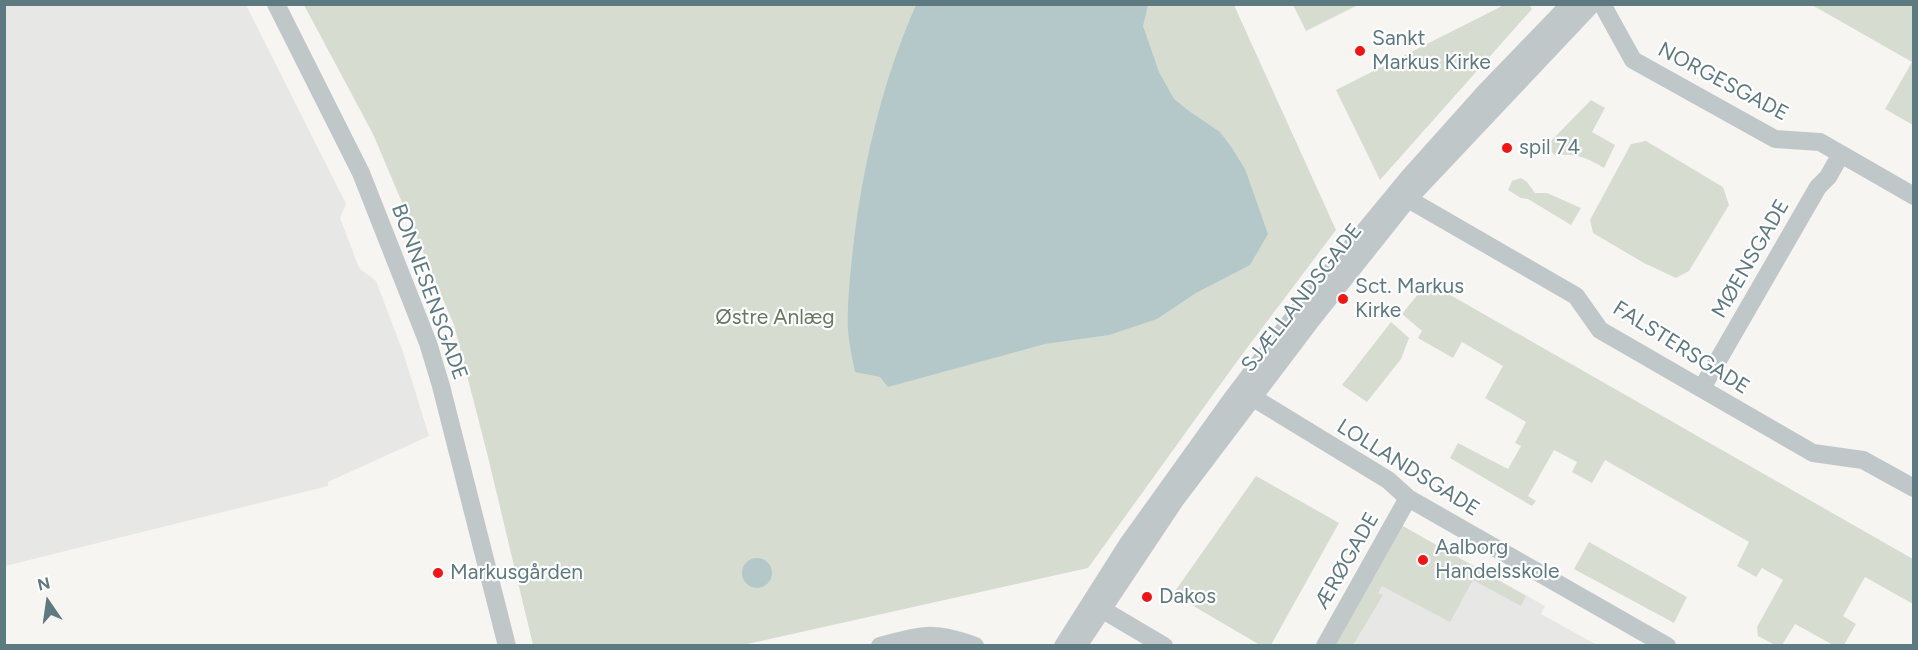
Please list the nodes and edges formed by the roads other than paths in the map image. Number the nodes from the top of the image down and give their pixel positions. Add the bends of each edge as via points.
1 (276, 4) edge
2 (1570, 4) edge
3 (1592, 4) edge
4 (1602, 4) edge
5 (1558, 18) edge
6 (1841, 154) junction
7 (1914, 196) edge
8 (1408, 199) junction
9 (1702, 388) junction
10 (1252, 397) junction
11 (1914, 488) edge
12 (1408, 498) junction
13 (1097, 606) junction
14 (507, 645) edge
15 (880, 645) edge
16 (975, 645) edge
17 (1063, 645) edge
18 (1078, 645) edge
19 (1164, 645) edge
20 (1325, 645) edge
21 (1667, 645) edge

1 - 14 street, BONNESENSGADE via 361,173 428,343
2 - 5 street, SJÆLLANDSGADE
3 - 5 street, SJÆLLANDSGADE
4 - 6 street, NORGESGADE via 1633,60 1775,139 1820,142
5 - 8 street, SJÆLLANDSGADE
5 - 13 street, SJÆLLANDSGADE via 1409,177 1297,313 1127,545
6 - 7 street, NORGESGADE
6 - 9 street, MØENSGADE
8 - 9 street, FALSTERSGADE via 1575,296 1600,330
8 - 10 street, SJÆLLANDSGADE
9 - 11 street, FALSTERSGADE via 1813,453 1863,460
10 - 12 street, LOLLANDSGADE via 1388,480
10 - 13 street, SJÆLLANDSGADE
12 - 20 street, ÆRØGADE
12 - 21 street, LOLLANDSGADE
13 - 17 street, SJÆLLANDSGADE
13 - 18 street, SJÆLLANDSGADE
13 - 19 street
15 - 16 street via 923,635 950,636

